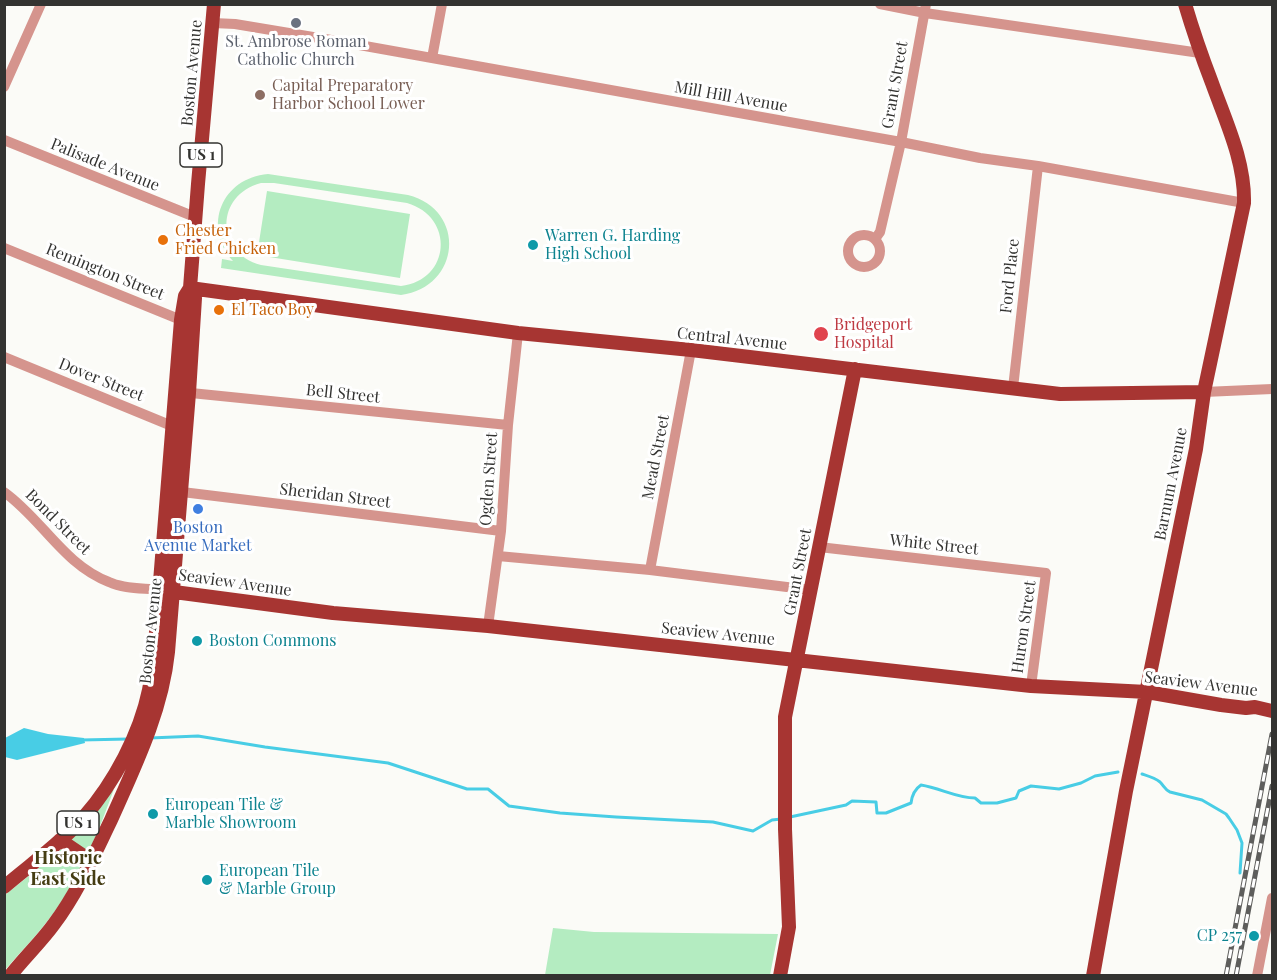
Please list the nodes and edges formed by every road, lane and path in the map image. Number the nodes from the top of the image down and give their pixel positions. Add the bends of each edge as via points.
1 (41, 4) edge
2 (214, 4) edge
3 (442, 4) edge
4 (880, 4) edge
5 (1185, 4) edge
6 (925, 9) edge
7 (213, 23) junction
8 (1200, 53) junction
9 (432, 58) junction
10 (4, 87) edge
11 (4, 140) edge
12 (901, 142) junction
13 (1038, 166) junction
14 (1244, 203) junction
15 (195, 218) junction
16 (874, 239) dead end
17 (4, 248) edge
18 (190, 288) junction
19 (187, 321) junction
20 (518, 333) junction
21 (691, 351) junction
22 (4, 357) edge
23 (855, 369) junction
24 (1013, 388) junction
25 (1272, 389) edge
26 (182, 392) junction
27 (1204, 392) junction
28 (508, 425) junction
29 (179, 427) junction
30 (166, 490) junction
31 (4, 492) edge
32 (181, 492) junction
33 (501, 531) junction
34 (170, 538) junction
35 (819, 548) junction
36 (498, 556) junction
37 (650, 570) junction
38 (1046, 573) joint
39 (166, 590) junction
40 (811, 590) junction
41 (488, 626) junction
42 (797, 660) junction
43 (1031, 686) junction
44 (1146, 692) junction
45 (1272, 711) edge
46 (137, 743) junction
47 (60, 840) junction
48 (91, 861) junction
49 (4, 887) edge
50 (1272, 906) edge
51 (10, 975) edge
52 (780, 975) edge
53 (1093, 975) edge
54 (1257, 975) edge

1 - 10 street
2 - 7 main road, Boston Avenue / US 1
3 - 9 street
4 - 6 street
5 - 8 main road, Barnum Avenue
6 - 8 street
6 - 12 street, Grant Street
7 - 9 street, Mill Hill Avenue
7 - 15 main road, Boston Avenue / US 1
8 - 14 main road, Barnum Avenue via 1240,165
9 - 12 street, Mill Hill Avenue
11 - 15 street, Palisade Avenue
12 - 13 street, Mill Hill Avenue
12 - 16 street, Grant Street via 880,232
13 - 14 street, Mill Hill Avenue
13 - 24 street, Ford Place
14 - 27 main road, Barnum Avenue
15 - 18 main road, Boston Avenue / US 1
17 - 19 street, Remington Street
18 - 19 main road, Boston Avenue / US 1 via 185,296
18 - 20 main road, Central Avenue
19 - 26 main road, Boston Avenue / US 1
20 - 21 main road, Central Avenue
20 - 28 street, Ogden Street
21 - 23 main road, Central Avenue
21 - 37 street, Mead Street
22 - 29 street, Dover Street
23 - 24 main road, Central Avenue
23 - 35 main road, Grant Street
24 - 27 main road, Central Avenue via 1060,394
25 - 27 street, Central Avenue
26 - 28 street, Bell Street
26 - 29 main road, Boston Avenue / US 1
27 - 44 main road, Barnum Avenue
28 - 33 street, Ogden Street
29 - 30 main road, Boston Avenue / US 1
29 - 32 main road, Boston Avenue / US 1
30 - 32 street, Sheridan Street
30 - 34 main road, Boston Avenue / US 1
31 - 39 street, Bond Street via 77,565 110,583
32 - 33 street, Sheridan Street
32 - 34 main road, Boston Avenue / US 1
33 - 36 street, Ogden Street
34 - 39 main road, Boston Avenue / US 1
35 - 38 street, White Street
35 - 40 main road, Grant Street
36 - 37 street
36 - 41 street, Ogden Street
37 - 40 street
38 - 43 street, Huron Street
39 - 41 main road, Seaview Avenue via 333,613
39 - 46 main road, Boston Avenue / US 1 via 163,685
40 - 42 main road, Grant Street
41 - 42 main road, Seaview Avenue
42 - 43 main road, Seaview Avenue
42 - 52 main road, Grant Street via 785,717 789,927
43 - 44 main road, Seaview Avenue
44 - 45 main road, Seaview Avenue
44 - 53 main road, Barnum Avenue
46 - 47 main road, Boston Avenue / US 1 via 103,793
46 - 48 main road, Boston Avenue / US 1 via 121,796
47 - 48 main road
47 - 49 main road, Boston Avenue / US 1
48 - 51 main road, Boston Avenue / US 1 via 53,925
50 - 54 street

